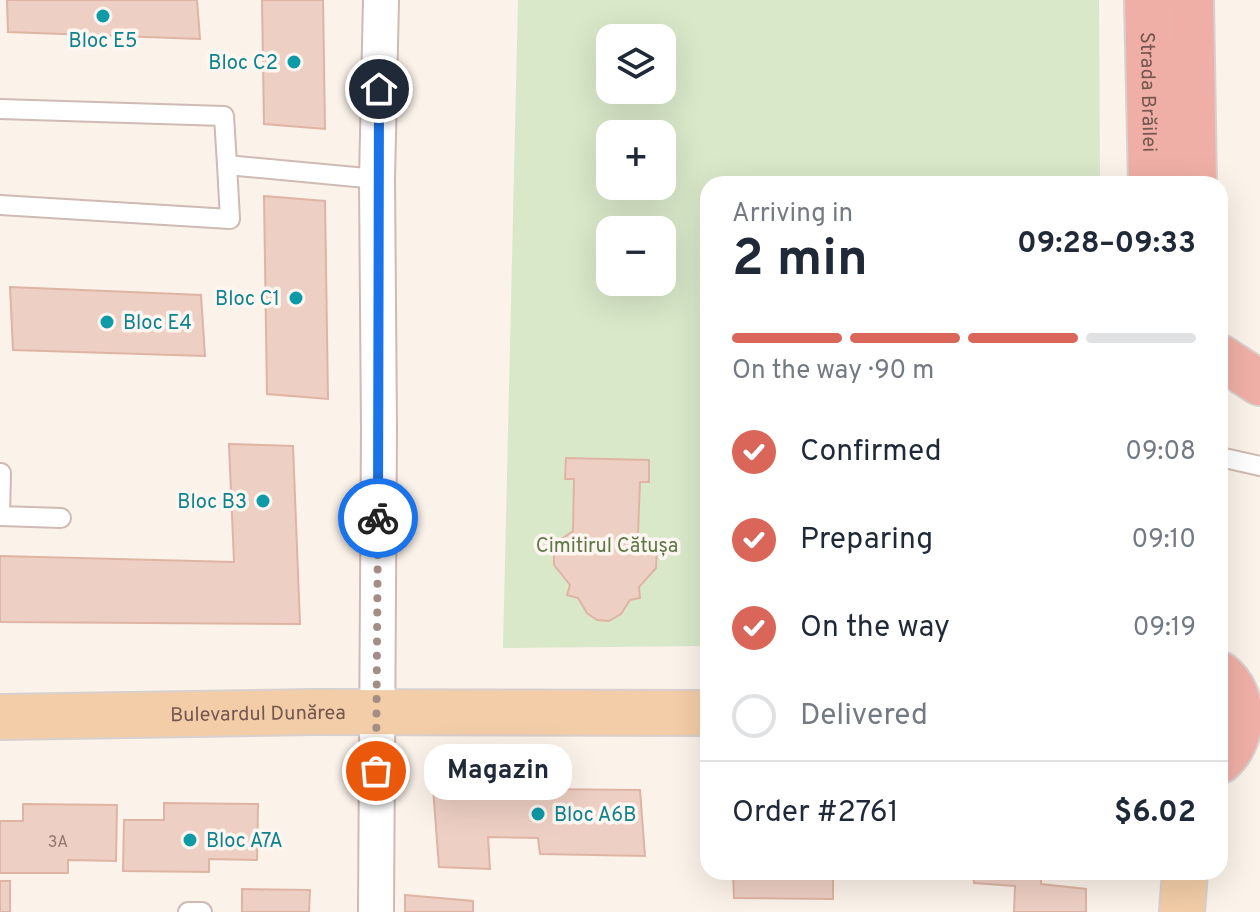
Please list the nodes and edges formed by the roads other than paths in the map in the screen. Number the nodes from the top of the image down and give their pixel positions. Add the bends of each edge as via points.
1 (381, 0) edge
2 (1147, 0) edge
3 (1191, 0) edge
4 (0, 109) edge
5 (227, 165) junction
6 (1151, 176) edge
7 (1194, 176) edge
8 (377, 179) junction
9 (0, 205) edge
10 (1228, 362) edge
11 (1260, 383) edge
12 (1228, 459) edge
13 (1260, 466) edge
14 (1, 473) edge
15 (61, 518) dead end
16 (1235, 679) edge
17 (376, 713) junction
18 (700, 713) edge
19 (0, 717) edge
20 (1237, 749) edge
21 (188, 912) edge
22 (202, 912) edge
23 (376, 912) edge

1 - 8 street
2 - 6 highway, Strada Brăilei
3 - 7 highway
4 - 5 lane via 224,116
5 - 8 lane
5 - 9 lane via 230,219
8 - 17 street
10 - 11 highway
12 - 13 lane
14 - 15 lane via 0,516
16 - 20 highway
17 - 18 main road, Bulevardul Dunărea
17 - 19 main road, Bulevardul Dunărea
17 - 23 street
21 - 22 lane

